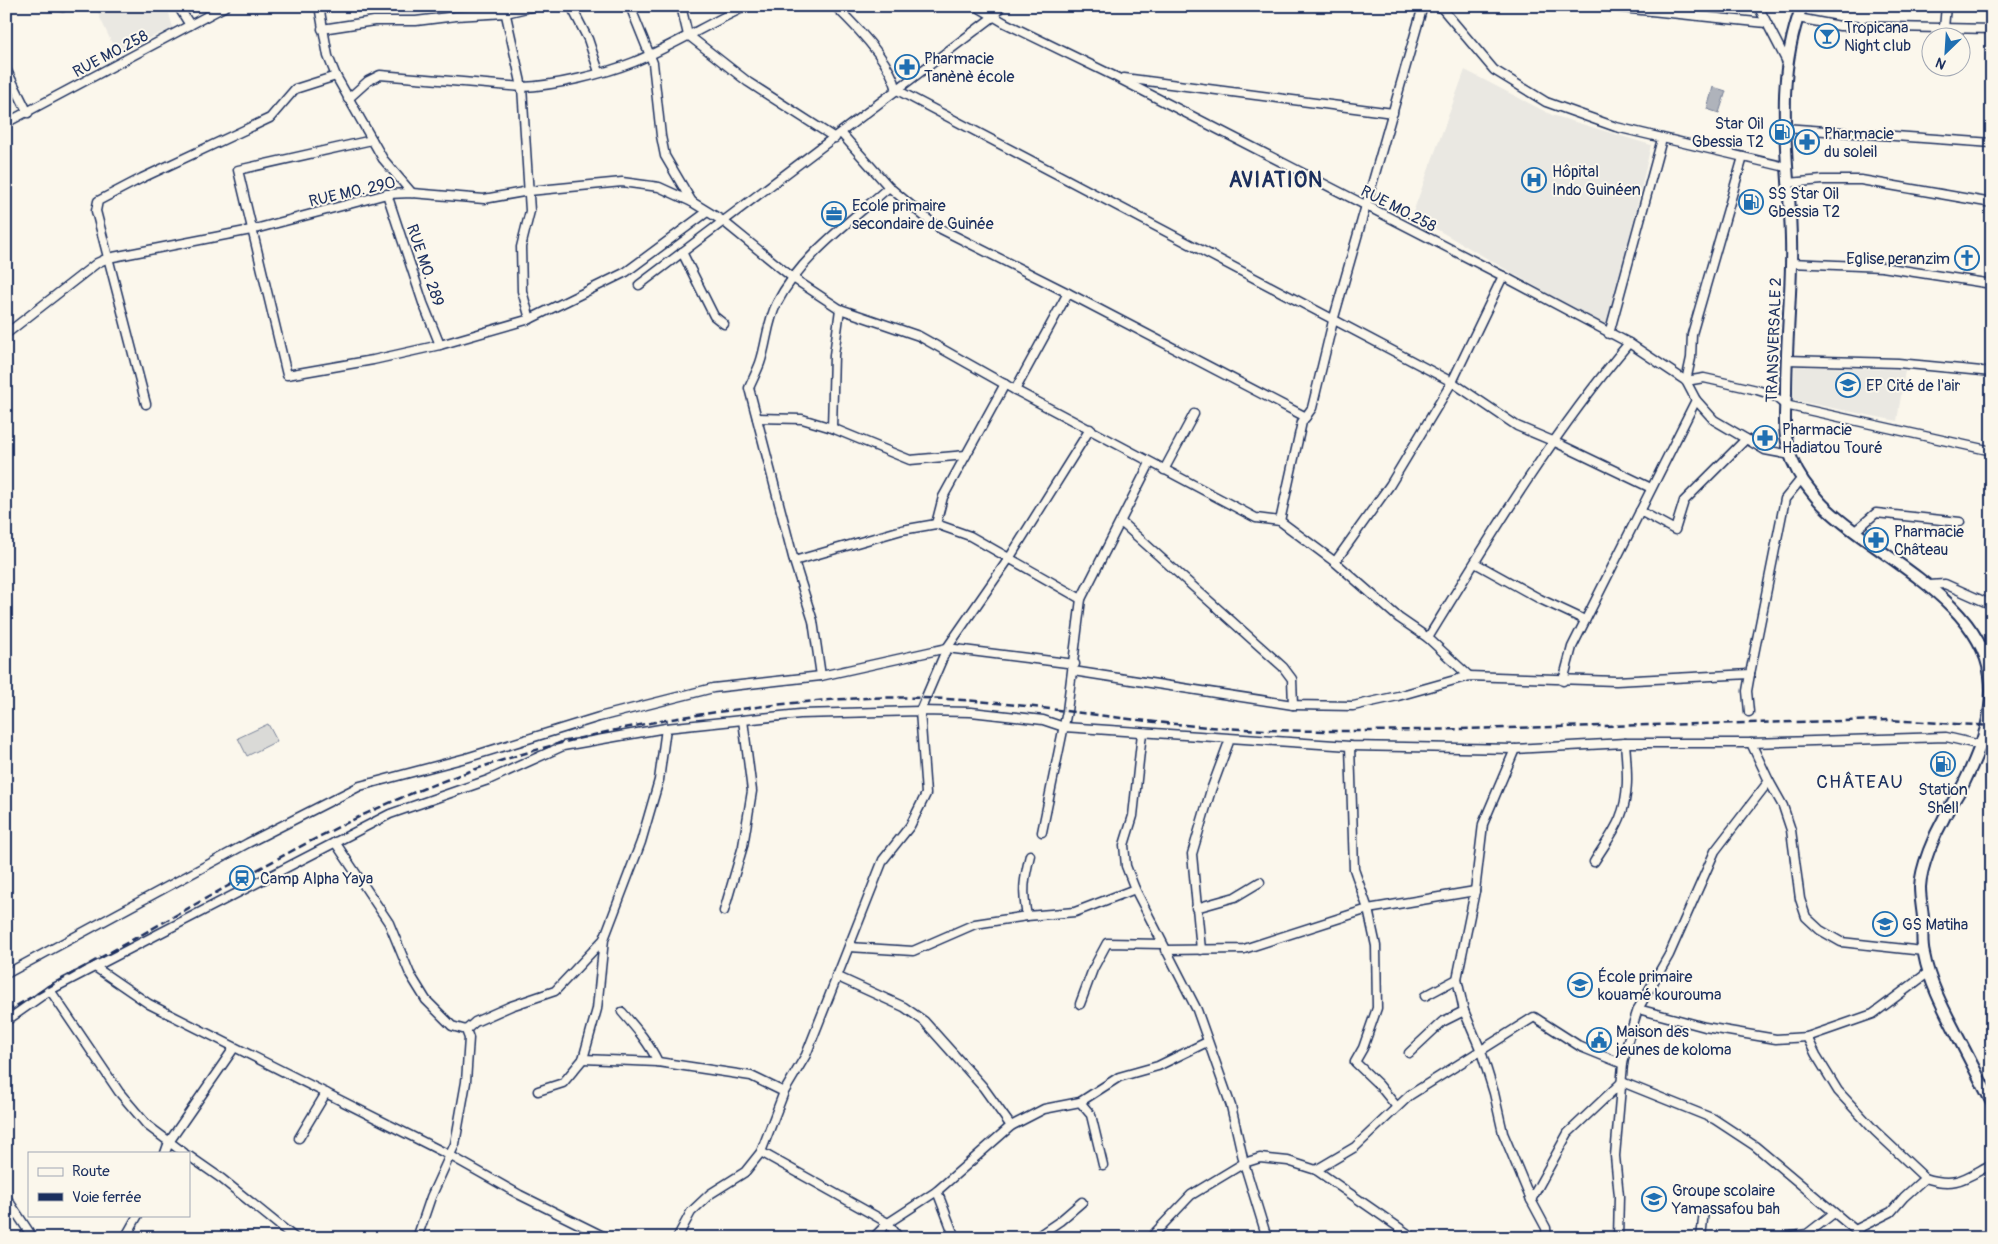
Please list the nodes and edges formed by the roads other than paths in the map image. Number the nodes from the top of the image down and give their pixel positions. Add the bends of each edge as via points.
1 (178, 6) edge
2 (226, 6) edge
3 (319, 6) edge
4 (535, 6) edge
5 (571, 6) edge
6 (630, 6) edge
7 (681, 6) edge
8 (747, 6) edge
9 (835, 6) edge
10 (976, 6) edge
11 (1001, 6) edge
12 (1423, 6) edge
13 (1440, 6) edge
14 (1603, 6) edge
15 (1758, 6) edge
16 (1802, 6) edge
17 (1946, 6) edge
18 (505, 10) edge
19 (993, 16) junction
20 (1798, 18) junction
21 (1766, 23) junction
22 (190, 25) junction
23 (1944, 28) joint
24 (322, 29) junction
25 (1970, 29) edge
26 (1992, 29) edge
27 (688, 36) junction
28 (650, 55) junction
29 (1787, 62) junction
30 (6, 69) edge
31 (599, 72) junction
32 (336, 76) junction
33 (1116, 77) junction
34 (522, 87) junction
35 (897, 90) junction
36 (348, 99) junction
37 (28, 113) junction
38 (1393, 113) junction
39 (6, 123) edge
40 (1784, 128) junction
41 (838, 136) junction
42 (1662, 139) junction
43 (372, 140) junction
44 (1992, 143) edge
45 (1743, 157) junction
46 (1786, 167) junction
47 (1788, 182) junction
48 (888, 187) junction
49 (529, 191) junction
50 (412, 193) junction
51 (388, 194) junction
52 (692, 202) junction
53 (1992, 203) edge
54 (1366, 207) junction
55 (707, 212) junction
56 (723, 221) junction
57 (251, 230) junction
58 (682, 252) junction
59 (108, 258) junction
60 (1791, 264) junction
61 (1503, 276) junction
62 (793, 278) junction
63 (1992, 284) edge
64 (639, 285) dead end
65 (1068, 292) junction
66 (840, 309) junction
67 (530, 319) junction
68 (1333, 321) junction
69 (724, 324) dead end
70 (6, 334) edge
71 (1610, 334) junction
72 (1630, 344) junction
73 (440, 345) junction
74 (1786, 360) junction
75 (1992, 372) edge
76 (1686, 381) junction
77 (1452, 382) junction
78 (1005, 384) junction
79 (1015, 390) junction
80 (1696, 400) junction
81 (146, 404) dead end
82 (1786, 405) junction
83 (1194, 414) dead end
84 (1306, 417) junction
85 (757, 418) junction
86 (832, 428) junction
87 (1090, 429) junction
88 (1746, 439) junction
89 (1555, 442) junction
90 (1992, 451) edge
91 (966, 455) junction
92 (1791, 455) junction
93 (1150, 462) junction
94 (1164, 470) junction
95 (1802, 478) junction
96 (1651, 488) junction
97 (1640, 511) junction
98 (1280, 521) junction
99 (1121, 522) junction
100 (1960, 522) dead end
101 (936, 524) junction
102 (1854, 532) junction
103 (1010, 557) junction
104 (794, 562) junction
105 (1335, 562) junction
106 (1475, 563) junction
107 (1928, 585) junction
108 (1081, 599) junction
109 (1992, 604) edge
110 (1586, 620) junction
111 (1428, 638) junction
112 (947, 648) junction
113 (1074, 668) junction
114 (1750, 674) junction
115 (820, 676) junction
116 (1469, 676) junction
117 (1563, 681) junction
118 (1293, 705) junction
119 (1992, 707) edge
120 (920, 711) junction
121 (1749, 712) dead end
122 (743, 720) junction
123 (1064, 726) junction
124 (666, 728) junction
125 (1142, 733) junction
126 (1988, 733) edge
127 (1230, 739) junction
128 (1625, 743) junction
129 (1751, 743) junction
130 (1981, 744) junction
131 (1350, 746) junction
132 (1515, 749) junction
133 (1769, 780) junction
134 (1042, 832) dead end
135 (335, 842) junction
136 (1030, 855) dead end
137 (1594, 862) dead end
138 (1260, 882) dead end
139 (1135, 889) junction
140 (1475, 891) junction
141 (1196, 908) junction
142 (1368, 909) junction
143 (724, 911) dead end
144 (1027, 916) junction
145 (604, 939) junction
146 (849, 947) junction
147 (1163, 947) junction
148 (1200, 950) junction
149 (1923, 951) junction
150 (95, 967) junction
151 (1929, 972) junction
152 (6, 974) edge
153 (836, 976) junction
154 (1457, 979) junction
155 (50, 990) junction
156 (1425, 996) dead end
157 (1080, 1004) dead end
158 (1638, 1008) junction
159 (1464, 1010) junction
160 (622, 1012) dead end
161 (6, 1021) edge
162 (466, 1030) junction
163 (1807, 1037) junction
164 (1207, 1042) junction
165 (234, 1048) junction
166 (1481, 1051) junction
167 (1409, 1053) dead end
168 (583, 1059) junction
169 (658, 1062) junction
170 (1623, 1064) junction
171 (1622, 1082) junction
172 (538, 1091) dead end
173 (784, 1092) junction
174 (326, 1093) junction
175 (1080, 1102) junction
176 (1992, 1103) edge
177 (1397, 1107) junction
178 (1010, 1126) junction
179 (299, 1138) dead end
180 (169, 1142) junction
181 (165, 1152) edge
182 (183, 1152) edge
183 (761, 1152) junction
184 (451, 1156) junction
185 (190, 1157) edge
186 (1244, 1162) junction
187 (1992, 1164) edge
188 (1103, 1165) dead end
189 (1316, 1170) junction
190 (1925, 1178) junction
191 (937, 1191) junction
192 (6, 1197) edge
193 (1531, 1200) junction
194 (1082, 1202) dead end
195 (1704, 1210) dead end
196 (1834, 1213) junction
197 (137, 1216) edge
198 (888, 1223) junction
199 (1855, 1230) junction
200 (33, 1238) edge
201 (125, 1238) edge
202 (295, 1238) edge
203 (417, 1238) edge
204 (607, 1238) edge
205 (677, 1238) edge
206 (872, 1238) edge
207 (899, 1238) edge
208 (955, 1238) edge
209 (1035, 1238) edge
210 (1150, 1238) edge
211 (1267, 1238) edge
212 (1414, 1238) edge
213 (1547, 1238) edge
214 (1618, 1238) edge
215 (1701, 1238) edge
216 (1777, 1238) edge
217 (1861, 1238) edge

1 - 22 street
2 - 22 street, RUE MO.258
3 - 24 street
4 - 18 street
5 - 31 street
6 - 28 street
7 - 27 street
8 - 27 street
9 - 35 street via 862,33 894,80
10 - 19 street, RUE MO.258
11 - 19 street
12 - 38 street
13 - 42 street via 1494,70 1546,102 1616,127
14 - 21 street
15 - 21 street
16 - 20 main road, TRANSVERSALE 2
17 - 23 street
18 - 24 street via 416,21 374,21
18 - 34 street
19 - 33 street, RUE MO.258
19 - 35 street
20 - 23 street via 1840,26
20 - 29 main road, TRANSVERSALE 2
21 - 29 street
22 - 37 street, RUE MO.258
24 - 32 street
25 - 26 street
27 - 28 street
27 - 41 street via 748,82
28 - 31 street
28 - 52 street via 665,156
29 - 40 main road, TRANSVERSALE 2
30 - 37 street
31 - 34 street
32 - 36 street
32 - 59 street via 295,89 270,118 98,201 96,211
33 - 38 street
33 - 54 street, RUE MO.258
34 - 36 street via 380,76 368,81
34 - 49 street
35 - 41 street
35 - 68 street
36 - 43 street
37 - 39 street, RUE MO.258
38 - 54 street
40 - 44 street
40 - 46 main road, TRANSVERSALE 2
41 - 48 street
41 - 56 street
42 - 45 street
42 - 71 street
43 - 50 street via 383,159
43 - 57 street via 238,170
45 - 46 street
45 - 76 street via 1692,334
46 - 47 main road, TRANSVERSALE 2
47 - 53 street via 1861,180
47 - 60 main road, TRANSVERSALE 2
48 - 62 street
48 - 65 street via 937,227
49 - 50 street, RUE MO. 290 via 484,200
49 - 52 street, RUE MO. 290 via 622,182 659,187
49 - 67 street via 530,212 521,247 522,291
50 - 51 street, RUE MO. 290
51 - 57 street, RUE MO. 290
51 - 73 street, RUE MO. 289
52 - 55 street, RUE MO. 290
54 - 61 street, RUE MO.258
54 - 68 street
55 - 56 street, RUE MO. 290
55 - 67 street via 626,272
56 - 58 street
56 - 62 street, RUE MO. 290
57 - 59 street, RUE MO. 290
57 - 73 street via 287,375
58 - 64 street
58 - 69 street via 714,316
59 - 70 street, RUE MO. 290
59 - 81 street
60 - 63 street via 1882,267
60 - 74 main road, TRANSVERSALE 2
61 - 71 street, RUE MO.258
61 - 77 street
62 - 66 street, RUE MO. 290
62 - 85 street via 771,318 760,362 749,388
65 - 79 street
65 - 84 street
66 - 78 street, RUE MO. 290 via 919,336
66 - 86 street via 834,355
67 - 73 street
68 - 77 street
68 - 84 street via 1312,408
71 - 72 street, RUE MO.258
72 - 76 street, RUE MO.258
72 - 89 street via 1595,383
74 - 75 street via 1898,363
74 - 82 main road, TRANSVERSALE 2
76 - 80 street, RUE MO.258
76 - 82 street via 1704,378 1758,390 1773,395
77 - 89 street via 1516,426
77 - 105 street via 1390,485
78 - 79 street, RUE MO. 290
78 - 91 street
79 - 87 street, RUE MO. 290
80 - 88 street, RUE MO.258 via 1714,420
80 - 96 street
82 - 90 street
82 - 92 main road, TRANSVERSALE 2 via 1786,436
83 - 94 street
84 - 98 street via 1302,422
85 - 86 street via 802,419
85 - 104 street
86 - 91 street via 910,460
87 - 93 street, RUE MO. 290
87 - 103 street
88 - 92 street, RUE MO.258 via 1765,450
88 - 97 street via 1684,501 1675,530
89 - 96 street
89 - 106 street
91 - 101 street via 943,497
92 - 95 main road, TRANSVERSALE 2
93 - 94 street, RUE MO. 290
93 - 99 street
94 - 98 street, RUE MO. 290 via 1256,518
95 - 102 main road, TRANSVERSALE 2 via 1822,504
95 - 114 street via 1785,499
96 - 97 street
97 - 110 street
98 - 105 street
99 - 108 street
99 - 118 street via 1284,668 1292,679
100 - 102 street via 1876,513
101 - 103 street via 970,536
101 - 104 street via 902,530
102 - 107 main road, TRANSVERSALE 2
103 - 108 street
103 - 112 street
104 - 115 street via 813,621
105 - 111 street via 1399,618
106 - 110 street
106 - 111 street
107 - 109 street via 1945,584
107 - 119 main road, TRANSVERSALE 2 via 1954,610 1986,656
108 - 113 street
110 - 117 street via 1572,648
111 - 116 street
112 - 113 street
112 - 115 street
112 - 120 street
113 - 118 street
113 - 123 street
114 - 117 street
114 - 121 street via 1747,691
115 - 152 street via 713,688 599,717 466,758 360,786
116 - 117 street
116 - 118 street via 1353,706
119 - 126 main road, TRANSVERSALE 2
120 - 122 street via 800,714
120 - 123 street via 971,712
120 - 146 street via 926,794 910,826 883,860
122 - 124 street
122 - 143 street via 752,791 743,846
123 - 125 street
123 - 134 street
124 - 135 street via 563,746 488,780 390,814
124 - 145 street via 659,780 649,815
125 - 127 street
125 - 139 street via 1133,816 1124,845 1126,866
126 - 130 main road, TRANSVERSALE 2
127 - 131 street
127 - 141 street via 1192,854
128 - 129 street
128 - 132 street
128 - 137 street via 1627,785 1624,808
129 - 130 street via 1946,737
129 - 133 street
130 - 149 main road, TRANSVERSALE 2 via 1965,783 1929,850 1920,884
131 - 132 street
131 - 142 street via 1354,869
132 - 140 street via 1483,824
133 - 149 street via 1791,830 1800,899 1806,917 1820,930 1842,942
133 - 158 street via 1715,851 1669,954
135 - 150 street
135 - 162 street via 389,922 410,974 426,1000 452,1026
136 - 144 street via 1023,893
138 - 141 street via 1235,897
139 - 144 street via 1075,912
139 - 147 street
140 - 142 street
140 - 154 street
141 - 148 street
142 - 148 street via 1244,949
142 - 177 street via 1376,946 1377,1008 1355,1062
144 - 146 street via 975,924 913,951
145 - 162 street via 555,991 511,1006 475,1022
145 - 168 street via 598,1009
146 - 153 street
147 - 148 street
147 - 157 street via 1107,943 1092,969
147 - 164 street via 1197,1010
149 - 151 main road, TRANSVERSALE 2
150 - 155 street
150 - 165 street via 149,1004
151 - 163 street via 1873,1014
151 - 176 main road, TRANSVERSALE 2 via 1942,1006
153 - 173 street via 806,1055
153 - 178 street via 904,1006 924,1021 983,1087
154 - 156 street
154 - 159 street
155 - 161 street
155 - 180 street via 119,1092 147,1126
158 - 163 street via 1705,1027 1776,1039
158 - 170 street
159 - 166 street
159 - 167 street via 1442,1022
160 - 169 street via 637,1028
162 - 184 street via 469,1038 466,1082
163 - 190 street via 1838,1091
164 - 175 street via 1158,1066 1119,1077
164 - 186 street via 1232,1106
165 - 174 street
165 - 180 street
166 - 170 street via 1536,1017 1582,1047
166 - 177 street via 1410,1095
166 - 193 street via 1503,1133
168 - 169 street
168 - 172 street via 563,1083
169 - 173 street via 751,1076
170 - 171 street
171 - 193 street via 1568,1133
171 - 196 street via 1714,1119 1755,1146
171 - 214 street via 1615,1156 1619,1196
173 - 183 street
174 - 179 street
174 - 184 street
175 - 178 street via 1044,1109
175 - 188 street via 1091,1115
177 - 189 street via 1355,1147
178 - 191 street
180 - 181 street
180 - 182 street
183 - 198 street
183 - 205 street via 745,1172 710,1194 691,1212
184 - 203 street via 431,1197
184 - 204 street
185 - 202 street
186 - 189 street via 1260,1158 1288,1161
186 - 210 street via 1192,1195
186 - 211 street
187 - 190 street via 1955,1183
189 - 212 street
190 - 199 street via 1891,1212
191 - 198 street
191 - 208 street
192 - 200 street
193 - 213 street via 1546,1228
194 - 209 street
195 - 215 street
196 - 199 street
196 - 216 street via 1807,1234
197 - 201 street
198 - 206 street
198 - 207 street
199 - 217 street

